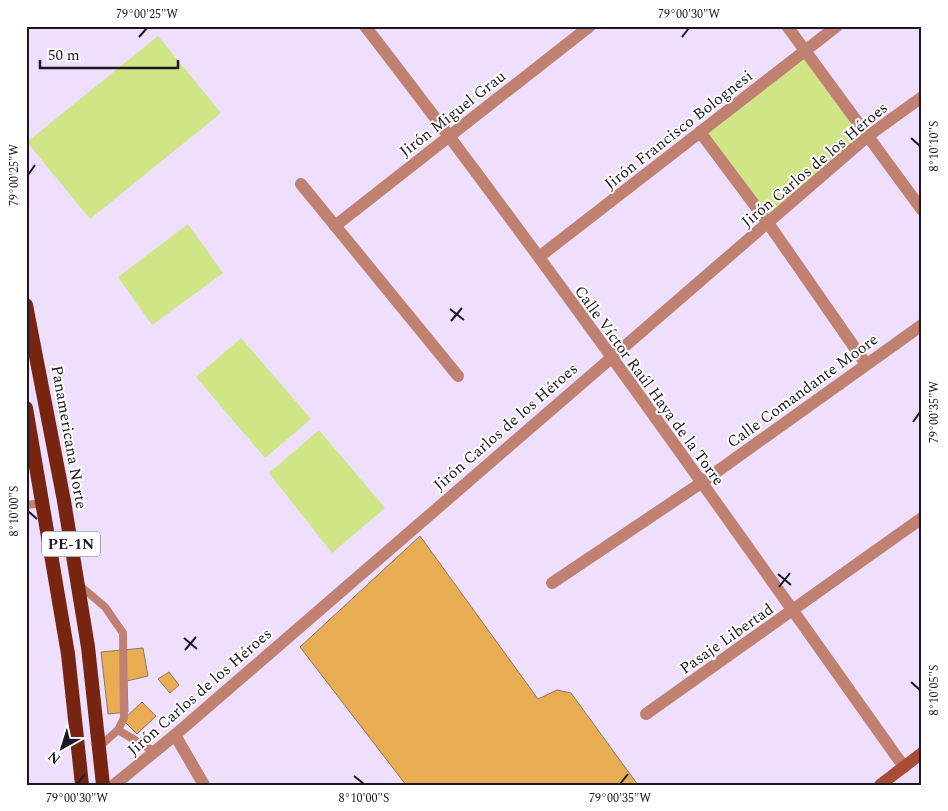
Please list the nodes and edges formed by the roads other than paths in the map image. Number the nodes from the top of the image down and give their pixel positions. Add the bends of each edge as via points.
1 (365, 26) edge
2 (787, 26) edge
3 (837, 26) edge
4 (586, 28) edge
5 (805, 51) junction
6 (922, 98) edge
7 (700, 132) junction
8 (449, 135) junction
9 (868, 136) junction
10 (301, 184) dead end
11 (922, 210) edge
12 (768, 223) junction
13 (335, 226) junction
14 (539, 257) junction
15 (26, 305) edge
16 (922, 325) edge
17 (610, 357) junction
18 (866, 364) junction
19 (458, 376) dead end
20 (26, 408) edge
21 (701, 483) junction
22 (44, 503) junction
23 (26, 505) edge
24 (922, 518) edge
25 (552, 583) dead end
26 (78, 584) junction
27 (793, 611) junction
28 (646, 714) dead end
29 (118, 730) junction
30 (175, 735) junction
31 (100, 746) junction
32 (155, 752) junction
33 (922, 753) edge
34 (904, 767) junction
35 (82, 785) edge
36 (103, 785) edge
37 (114, 785) edge
38 (204, 785) edge
39 (880, 785) edge

1 - 8 street, Calle Víctor Raúl Haya de la Torre
2 - 5 street
3 - 5 street, Jirón Francisco Bolognesi
4 - 8 street, Jirón Miguel Grau
5 - 7 street, Jirón Francisco Bolognesi
5 - 9 street
6 - 9 street, Jirón Carlos de los Héroes
7 - 12 street
7 - 14 street, Jirón Francisco Bolognesi
8 - 13 street, Jirón Miguel Grau
8 - 14 street, Calle Víctor Raúl Haya de la Torre
9 - 11 street
9 - 12 street, Jirón Carlos de los Héroes
10 - 13 street
12 - 17 street, Jirón Carlos de los Héroes
12 - 18 street
13 - 19 street
14 - 17 street, Calle Víctor Raúl Haya de la Torre
15 - 26 highway, Panamericana Norte / PE-1N
16 - 18 street, Calle Comandante Moore
17 - 21 street, Calle Víctor Raúl Haya de la Torre
17 - 30 street, Jirón Carlos de los Héroes
18 - 21 street, Calle Comandante Moore
20 - 22 highway, PE-1N
21 - 25 street, Calle Comandante Moore
21 - 27 street, Calle Víctor Raúl Haya de la Torre
22 - 23 lane
22 - 35 highway, PE-1N via 68,654
24 - 27 street, Pasaje Libertad
26 - 29 lane via 105,607 123,633 124,718
26 - 31 highway, Panamericana Norte / PE-1N
27 - 28 street, Pasaje Libertad
27 - 34 street, Calle Víctor Raúl Haya de la Torre
29 - 31 lane
29 - 32 lane
30 - 32 street, Jirón Carlos de los Héroes
30 - 38 street
31 - 36 highway, Panamericana Norte / PE-1N
32 - 37 street, Jirón Carlos de los Héroes
33 - 34 main road
34 - 39 main road

